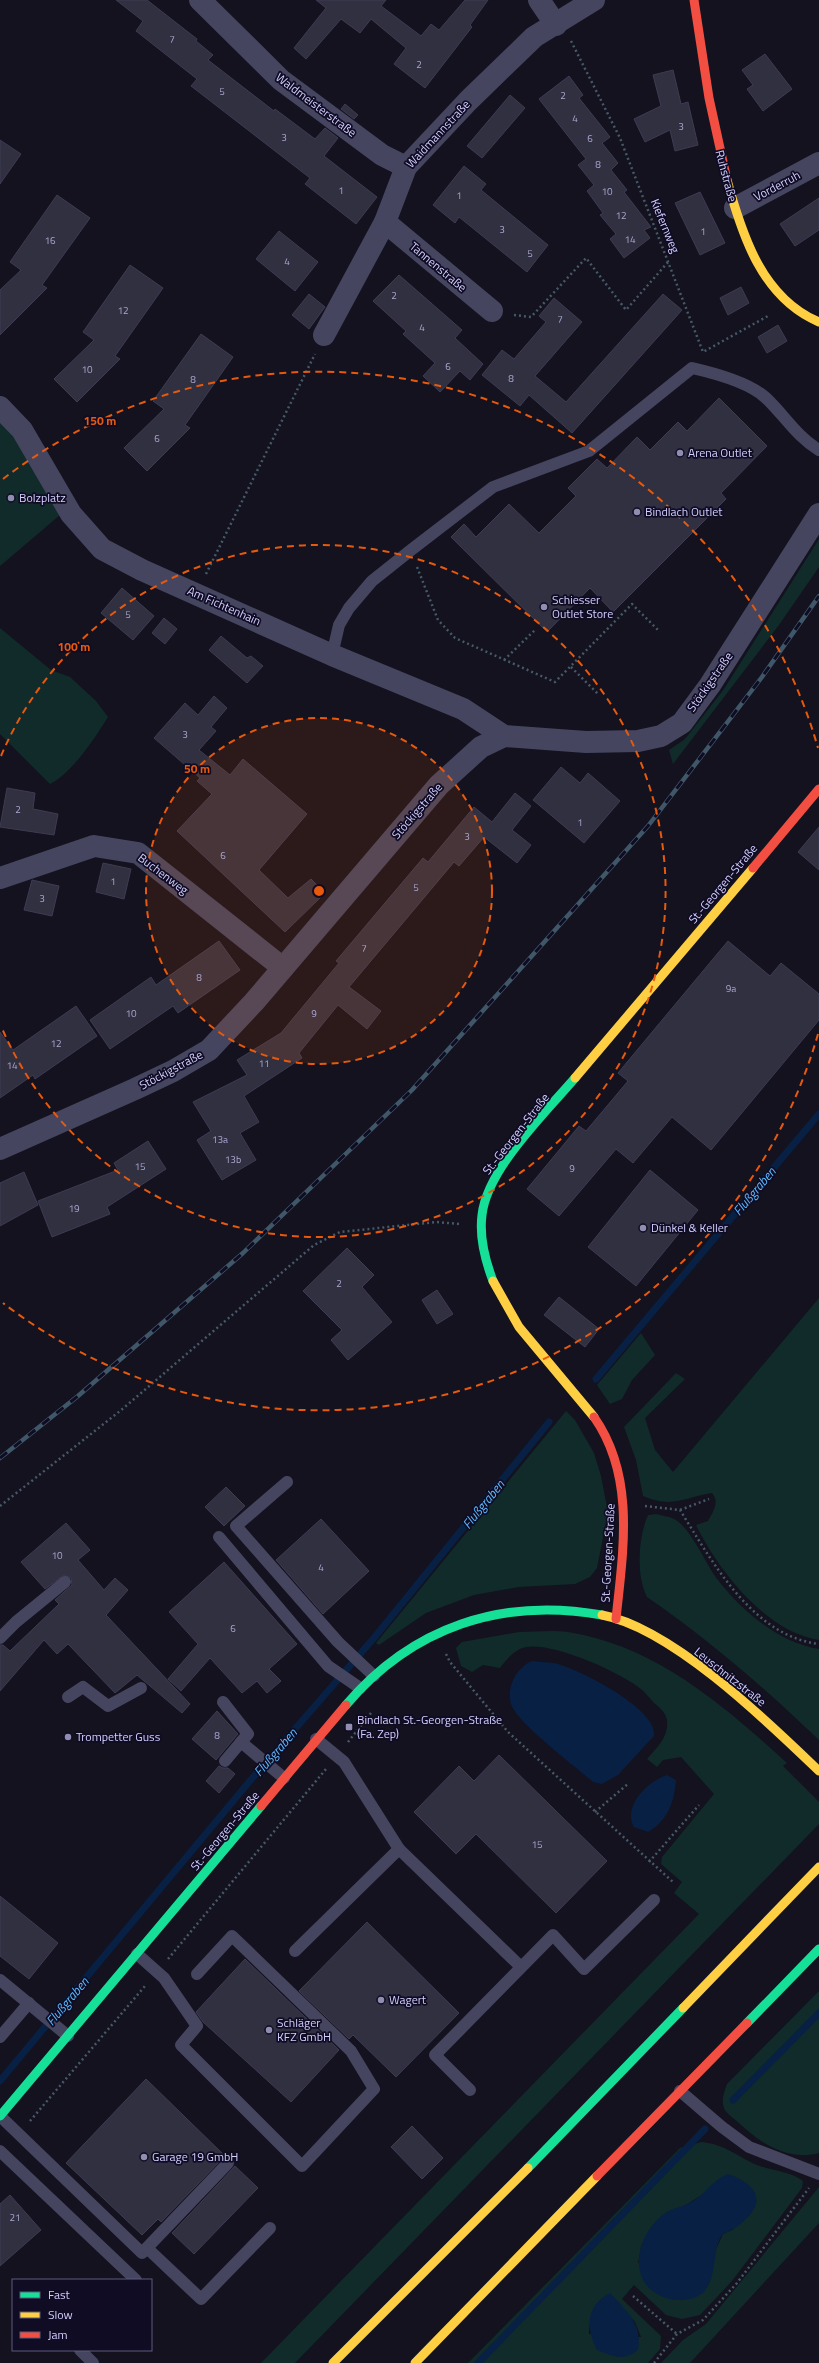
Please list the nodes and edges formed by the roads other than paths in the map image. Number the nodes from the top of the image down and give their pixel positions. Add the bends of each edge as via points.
1 (200, 0) edge
2 (539, 0) edge
3 (594, 0) edge
4 (694, 0) edge
5 (556, 25) junction
6 (819, 163) edge
7 (406, 167) junction
8 (735, 208) junction
9 (385, 222) junction
10 (492, 311) road end
11 (819, 324) edge
12 (324, 334) road end
13 (0, 407) edge
14 (819, 450) edge
15 (819, 514) edge
16 (332, 655) junction
17 (504, 736) junction
18 (819, 789) edge
19 (0, 878) edge
20 (282, 968) junction
21 (0, 1149) edge
22 (287, 1482) dead end
23 (219, 1537) dead end
24 (65, 1582) dead end
25 (616, 1619) junction
26 (2, 1630) edge
27 (371, 1672) junction
28 (140, 1688) dead end
29 (360, 1688) junction
30 (68, 1698) dead end
31 (223, 1702) dead end
32 (316, 1739) junction
33 (242, 1742) junction
34 (225, 1761) dead end
35 (819, 1771) edge
36 (284, 1778) junction
37 (399, 1849) junction
38 (819, 1867) edge
39 (654, 1900) dead end
40 (819, 1949) edge
41 (295, 1952) dead end
42 (137, 1954) junction
43 (521, 1967) junction
44 (197, 1974) dead end
45 (0, 1980) edge
46 (29, 2003) junction
47 (68, 2036) junction
48 (0, 2037) edge
49 (470, 2090) dead end
50 (680, 2091) junction
51 (0, 2116) edge
52 (0, 2151) edge
53 (228, 2163) dead end
54 (817, 2178) edge
55 (270, 2228) dead end
56 (147, 2248) junction
57 (135, 2279) edge
58 (81, 2351) edge
59 (93, 2363) edge
60 (333, 2363) edge
61 (415, 2363) edge

1 - 7 street, Waldmeisterstraße via 281,80 382,155
2 - 5 street
3 - 5 street, Waidmannstraße
4 - 8 main road, Ruhstraße via 719,152
5 - 7 street, Waidmannstraße via 534,37 468,101
6 - 8 street, Vorderruh
7 - 9 street, Waidmannstraße
8 - 11 main road, Ruhstraße via 770,285 788,304
9 - 10 street, Tannenstraße
9 - 12 street, Waidmannstraße
13 - 16 street, Am Fichtenhain via 22,430 71,514 102,549 142,570
14 - 16 lane via 804,440 765,397 724,375 692,368 590,451 493,487 372,581 339,625
15 - 17 street, Stöckigstraße via 710,685 682,723 661,736 638,742 586,742
16 - 17 street, Am Fichtenhain via 463,709
17 - 20 street, Stöckigstraße via 481,746 439,785
18 - 25 main road, St.-Georgen-Straße via 500,1170 488,1191 481,1225 481,1246 495,1288 543,1356 588,1408 609,1442 618,1466 624,1510
19 - 20 street, Buchenweg via 94,846 138,853
20 - 21 street, Stöckigstraße via 209,1050 136,1089
22 - 27 lane via 236,1526 345,1648
23 - 29 lane via 328,1666
24 - 26 lane
25 - 27 main road, St.-Georgen-Straße via 572,1611 520,1611 476,1618 436,1635
25 - 35 main road, Leuschnitzstraße via 644,1629 703,1669 760,1715
27 - 29 main road, St.-Georgen-Straße
28 - 30 lane via 108,1706 84,1687
29 - 32 main road, St.-Georgen-Straße
31 - 33 lane via 248,1734
32 - 36 main road, St.-Georgen-Straße
32 - 37 lane via 344,1762
33 - 34 lane
33 - 36 lane
36 - 42 main road, St.-Georgen-Straße
37 - 41 lane
37 - 43 lane
38 - 60 main road via 519,2178
39 - 43 lane via 584,1969 553,1935
40 - 50 main road
42 - 44 lane via 164,1978 197,2026 181,2045 302,2166 374,2089 352,2051 232,1936
42 - 47 main road, St.-Georgen-Straße
43 - 49 lane via 435,2055
45 - 46 lane
46 - 47 lane
46 - 48 lane
47 - 51 main road, St.-Georgen-Straße
50 - 54 lane via 749,2147
50 - 61 main road
51 - 56 lane via 142,2253
52 - 57 lane
53 - 56 lane
55 - 56 lane via 201,2299
58 - 59 lane

